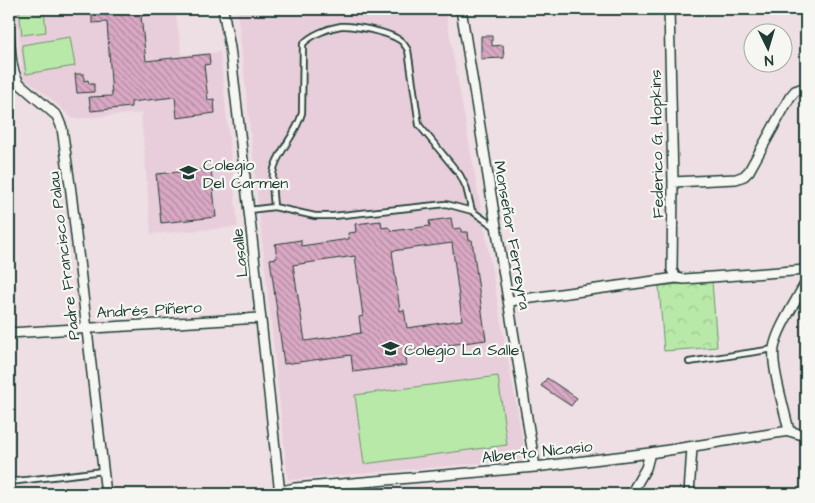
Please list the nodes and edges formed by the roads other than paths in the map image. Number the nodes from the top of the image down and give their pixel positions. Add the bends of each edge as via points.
1 (223, 9) edge
2 (461, 9) edge
3 (669, 9) edge
4 (9, 34) edge
5 (806, 88) edge
6 (673, 182) junction
7 (274, 207) junction
8 (249, 210) junction
9 (472, 211) junction
10 (498, 228) junction
11 (806, 270) edge
12 (676, 278) junction
13 (806, 282) edge
14 (510, 301) junction
15 (260, 318) junction
16 (86, 328) junction
17 (9, 333) edge
18 (774, 349) junction
19 (689, 362) dead end
20 (789, 432) junction
21 (806, 436) edge
22 (692, 447) junction
23 (650, 454) junction
24 (535, 467) junction
25 (103, 471) junction
26 (9, 482) edge
27 (280, 493) edge
28 (106, 494) edge
29 (269, 494) edge
30 (632, 494) edge
31 (689, 494) edge

1 - 8 street, Lasalle
2 - 10 street, Monseñor Ferreyra
3 - 6 street, Federico G. Hopkins
4 - 16 street, Padre Francisco Palau via 16,79 57,116 62,128
5 - 6 street via 795,91 790,97 744,176
6 - 12 street, Federico G. Hopkins via 672,270
7 - 8 lane
7 - 9 lane via 315,216 446,204
7 - 9 lane via 272,176 302,113 302,44 315,34 347,26 397,38 404,44 408,50 419,125 460,175
8 - 15 street, Lasalle
9 - 10 lane
10 - 14 street, Monseñor Ferreyra
11 - 12 street
12 - 14 street
13 - 18 street via 776,339
14 - 24 street, Monseñor Ferreyra
15 - 16 street, Andrés Piñero
15 - 27 street, Lasalle
16 - 17 street, Andrés Piñero
16 - 25 street, Padre Francisco Palau
18 - 19 lane
18 - 20 street
20 - 21 street, Alberto Nicasio
20 - 22 street, Alberto Nicasio
22 - 23 street, Alberto Nicasio
22 - 31 street
23 - 24 street, Alberto Nicasio
23 - 30 street
24 - 27 street, Alberto Nicasio via 295,488
25 - 26 lane
25 - 28 street, Padre Francisco Palau
27 - 29 street, Alberto Nicasio

